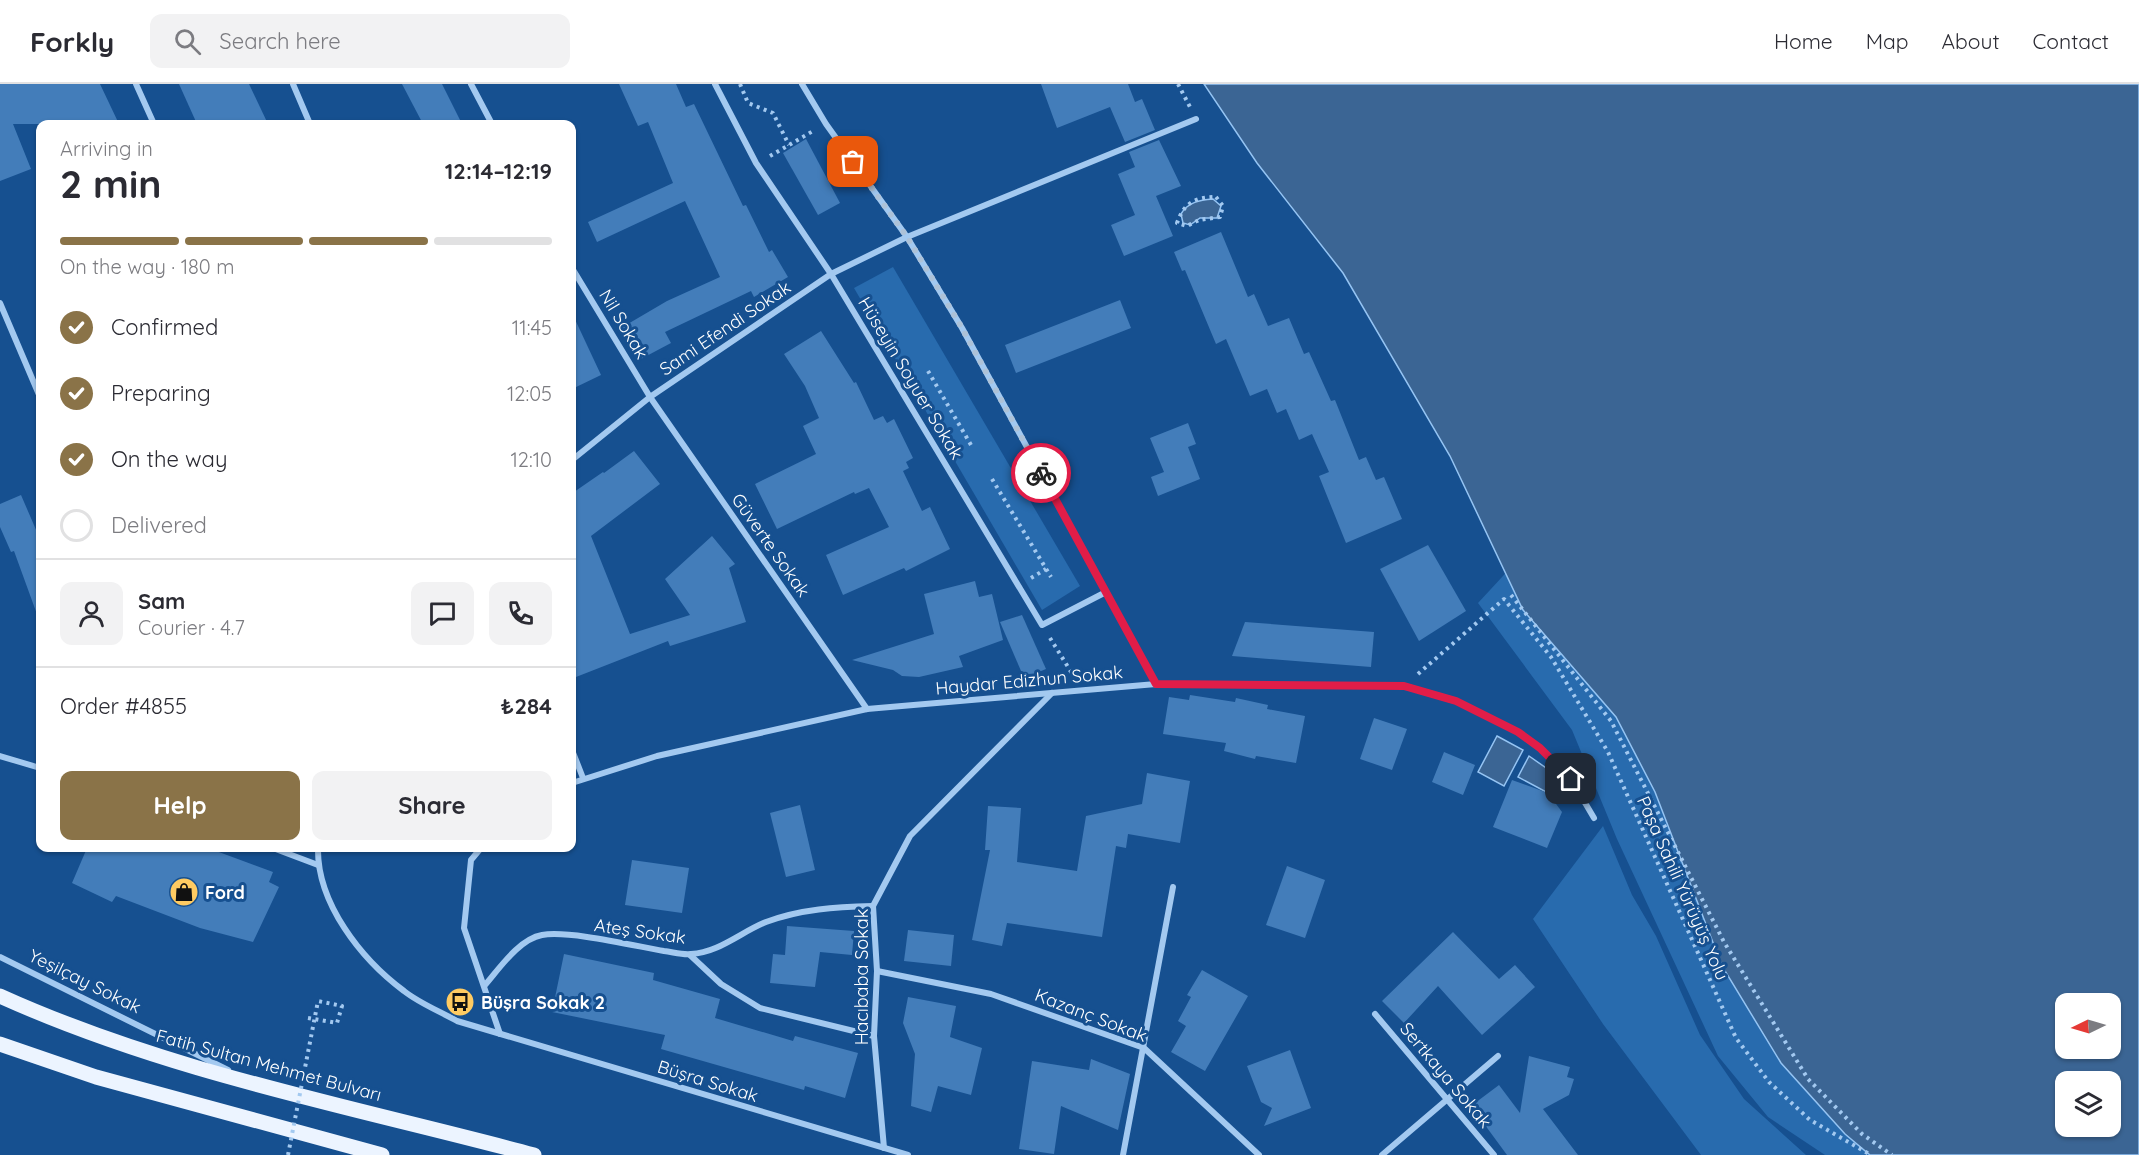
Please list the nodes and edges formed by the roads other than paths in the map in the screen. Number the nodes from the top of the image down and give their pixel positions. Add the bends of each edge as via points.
1 (136, 84) edge
2 (293, 84) edge
3 (471, 84) edge
4 (715, 84) edge
5 (802, 84) edge
6 (1196, 119) road end
7 (152, 120) edge
8 (308, 120) edge
9 (490, 120) edge
10 (907, 237) junction
11 (831, 274) junction
12 (576, 275) edge
13 (0, 303) edge
14 (36, 388) edge
15 (650, 397) junction
16 (576, 457) edge
17 (1106, 592) junction
18 (1156, 684) junction
19 (1052, 693) junction
20 (867, 709) junction
21 (0, 756) edge
22 (576, 760) edge
23 (36, 767) edge
24 (583, 778) junction
25 (576, 781) edge
26 (1594, 818) dead end
27 (284, 852) edge
28 (318, 852) edge
29 (478, 852) edge
30 (318, 865) junction
31 (1173, 886) dead end
32 (873, 906) junction
33 (690, 955) junction
34 (0, 957) edge
35 (877, 971) junction
36 (485, 985) junction
37 (0, 996) edge
38 (1375, 1014) dead end
39 (500, 1035) junction
40 (874, 1036) junction
41 (1, 1048) edge
42 (1144, 1048) junction
43 (1498, 1056) dead end
44 (252, 1083) junction
45 (1446, 1100) junction
46 (884, 1148) junction
47 (382, 1155) edge
48 (534, 1155) edge
49 (908, 1155) edge
50 (1123, 1155) edge
51 (1259, 1155) edge
52 (1382, 1155) edge
53 (1494, 1155) edge

1 - 7 street
2 - 8 street
3 - 9 street
4 - 11 street, Hüseyin Soyuer Sokak via 756,164
5 - 10 street
6 - 10 street, Sami Efendi Sokak
10 - 11 street, Sami Efendi Sokak
10 - 17 street via 962,328
11 - 15 street, Sami Efendi Sokak
11 - 17 street, Hüseyin Soyuer Sokak via 1042,625
12 - 15 street, Nil Sokak
13 - 14 street
15 - 16 street, Sami Efendi Sokak
15 - 20 street, Güverte Sokak
17 - 18 street
18 - 19 street, Haydar Edizhun Sokak
18 - 26 street, Haydar Edizhun Sokak via 1404,686 1456,701 1518,732 1540,748 1571,779
19 - 20 street, Haydar Edizhun Sokak
19 - 32 street, Hacıbaba Sokak via 910,836
20 - 24 street, Haydar Edizhun Sokak via 657,756
21 - 23 street
22 - 24 street
24 - 25 street, Haydar Edizhun Sokak
27 - 30 street
28 - 30 street
29 - 36 street via 471,860 464,928
30 - 39 street via 333,907 368,961 405,992 457,1021
31 - 42 street
32 - 33 street, Ateş Sokak via 823,907 784,916 711,951
32 - 35 street, Hacıbaba Sokak
33 - 36 street, Ateş Sokak via 542,935 528,941
33 - 40 street via 721,984 760,1008
34 - 44 street, Yeşilçay Sokak
35 - 40 street, Hacıbaba Sokak
35 - 42 street, Kazanç Sokak via 991,994
36 - 39 street
37 - 44 main road, Fatih Sultan Mehmet Bulvarı via 134,1049
38 - 45 street, Sertkaya Sokak
39 - 46 street, Büşra Sokak
40 - 46 street, Hacıbaba Sokak
41 - 47 main road
42 - 50 street
42 - 51 street, Kazanç Sokak
43 - 45 street
44 - 48 main road, Fatih Sultan Mehmet Bulvarı
45 - 52 street
45 - 53 street, Sertkaya Sokak
46 - 49 street, Büşra Sokak

